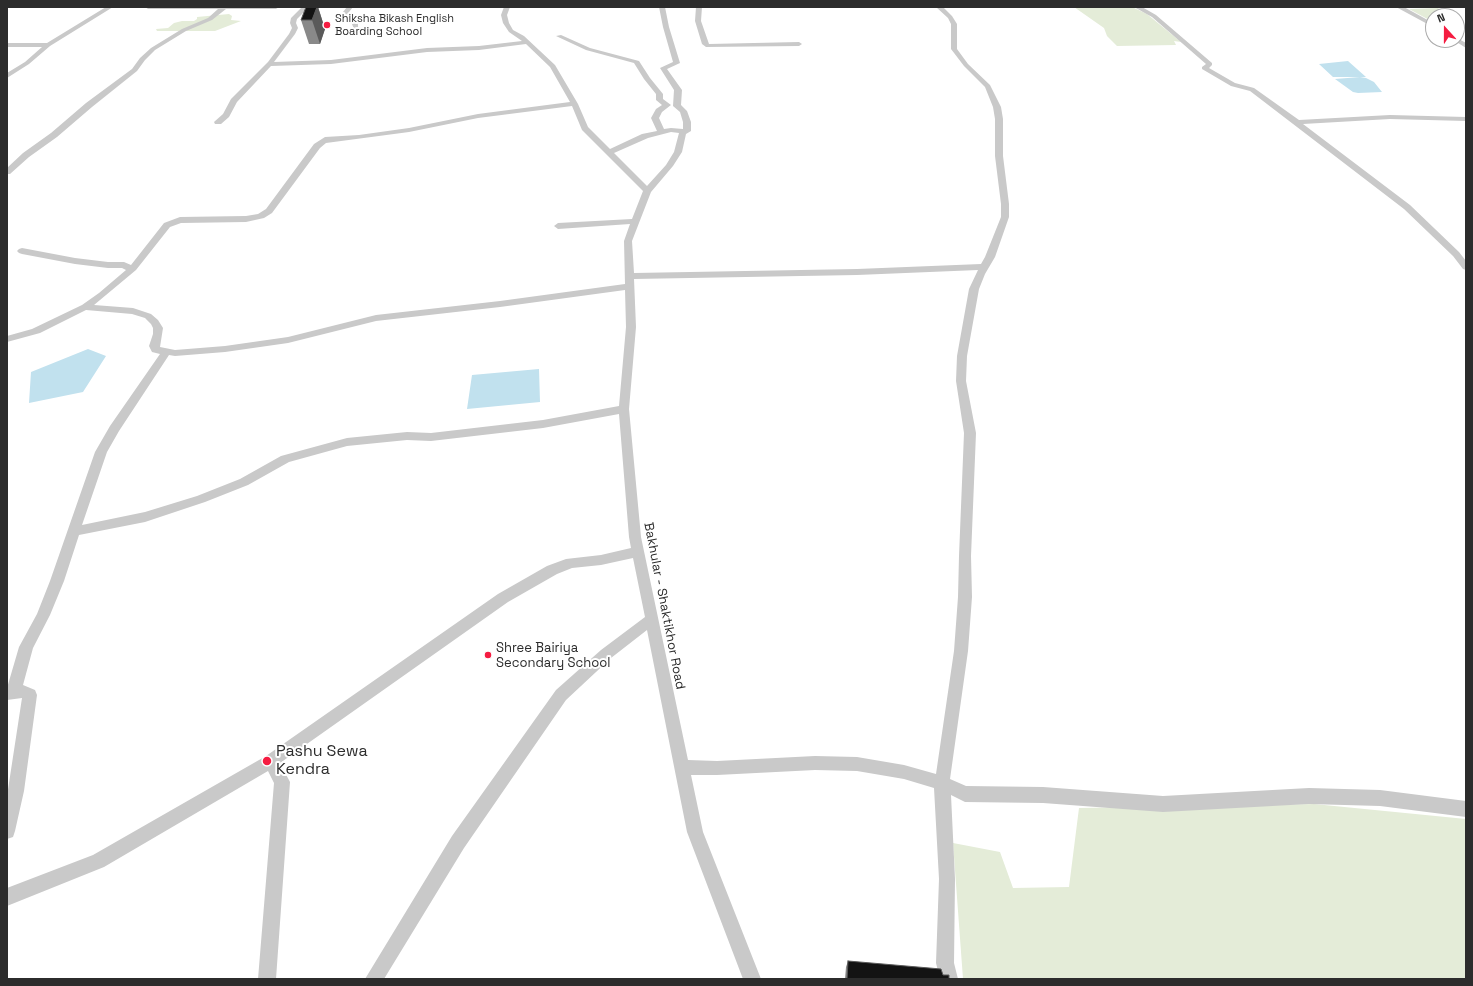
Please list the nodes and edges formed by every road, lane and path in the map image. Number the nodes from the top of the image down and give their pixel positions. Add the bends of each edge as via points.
1 (110, 7) edge
2 (148, 7) edge
3 (276, 7) edge
4 (306, 7) edge
5 (350, 7) edge
6 (507, 7) edge
7 (662, 7) edge
8 (699, 7) edge
9 (939, 7) edge
10 (1137, 7) edge
11 (1399, 7) edge
12 (187, 8) edge
13 (224, 8) edge
14 (302, 21) edge
15 (1425, 21) edge
16 (294, 27) junction
17 (356, 28) dead end
18 (559, 36) dead end
19 (524, 40) junction
20 (799, 44) dead end
21 (7, 45) edge
22 (48, 45) junction
23 (269, 64) junction
24 (7, 76) edge
25 (574, 104) junction
26 (1466, 119) edge
27 (218, 122) dead end
28 (1297, 122) junction
29 (687, 131) junction
30 (661, 132) junction
31 (609, 152) junction
32 (7, 172) edge
33 (647, 191) junction
34 (636, 221) junction
35 (558, 226) dead end
36 (22, 251) dead end
37 (984, 267) junction
38 (1466, 267) edge
39 (131, 269) junction
40 (630, 281) junction
41 (85, 307) junction
42 (7, 339) edge
43 (166, 352) junction
44 (624, 409) junction
45 (75, 530) junction
46 (638, 552) junction
47 (652, 619) junction
48 (10, 693) edge
49 (271, 761) junction
50 (682, 767) junction
51 (942, 783) junction
52 (1466, 809) edge
53 (7, 831) edge
54 (7, 897) edge
55 (267, 979) edge
56 (374, 979) edge
57 (752, 979) edge
58 (948, 979) edge

1 - 22 street
2 - 12 street
3 - 13 street
4 - 16 street via 294,18
5 - 17 street via 346,12 347,16 356,23
6 - 19 street via 504,12 506,23 511,31
7 - 29 street via 677,63 663,68 678,90 677,106 684,111
8 - 20 street via 698,21 705,44 708,46
9 - 37 street via 954,24 954,50 988,86 997,107 998,156 1005,216
10 - 28 street via 1154,16 1210,64 1204,68 1233,85 1252,89
11 - 15 street
12 - 13 street
13 - 32 street via 210,19 184,30 153,49 135,70
14 - 16 street
16 - 23 street via 292,34
18 - 30 street via 588,49 637,62 659,94 660,100 667,105 655,118
19 - 23 street via 478,48 427,50 331,62
19 - 25 street via 553,66
21 - 22 street
22 - 24 street
23 - 27 street
25 - 31 street via 585,128
25 - 39 street via 472,117 388,133 328,139 317,146 269,211 261,216 246,219 175,222 167,225
26 - 28 street via 1390,117
28 - 38 street via 1407,206
29 - 30 street
29 - 33 street, Bakhular - Shaktikhor Road via 683,133 678,152
30 - 31 street via 645,136
31 - 33 street
33 - 34 street, Bakhular - Shaktikhor Road
34 - 35 street
34 - 40 street, Bakhular - Shaktikhor Road via 628,241
36 - 39 street via 75,261 124,265
37 - 40 street
37 - 51 street via 972,295 962,356 961,381 970,433 965,597 961,651
39 - 41 street
40 - 43 street via 500,304 376,318 315,335 251,346 196,352
40 - 44 street, Bakhular - Shaktikhor Road via 631,327
41 - 42 street via 36,331
41 - 43 street via 136,311 148,316 158,328 154,346 156,350
43 - 45 street via 101,452
44 - 45 street via 543,424 431,437 407,436 347,442 285,459 244,482 201,499 145,517
44 - 46 street, Bakhular - Shaktikhor Road
45 - 48 street via 58,581 26,647
46 - 47 street, Bakhular - Shaktikhor Road
46 - 49 street via 572,563 552,570 496,602
47 - 50 street, Bakhular - Shaktikhor Road
47 - 56 street via 606,654 561,695 458,842
48 - 53 street via 23,691 30,695 16,791
49 - 54 street via 98,861
49 - 55 street via 282,782
50 - 51 street via 857,764 904,772
50 - 57 street, Bakhular - Shaktikhor Road via 695,832
51 - 52 street via 965,794 1043,795 1163,804 1309,796 1380,798
51 - 58 street via 947,879 945,963

